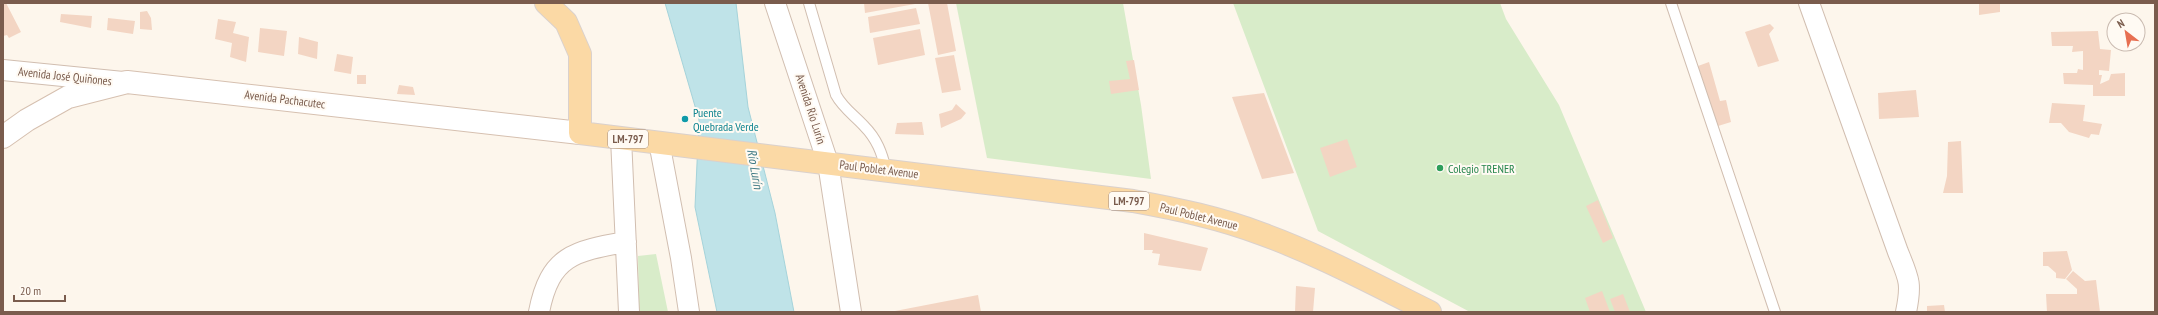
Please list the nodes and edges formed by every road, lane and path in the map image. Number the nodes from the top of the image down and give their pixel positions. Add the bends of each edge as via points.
1 (546, 3) edge
2 (775, 3) edge
3 (809, 3) edge
4 (1671, 3) edge
5 (1809, 3) edge
6 (3, 70) edge
7 (127, 82) junction
8 (580, 133) junction
9 (3, 137) edge
10 (621, 138) junction
11 (667, 143) junction
12 (819, 162) junction
13 (886, 170) junction
14 (626, 242) junction
15 (539, 312) edge
16 (629, 312) edge
17 (689, 312) edge
18 (851, 312) edge
19 (1430, 312) edge
20 (1775, 312) edge
21 (1906, 312) edge

1 - 8 main road via 566,22 580,54
2 - 12 street, Avenida Río Lurín
3 - 13 lane via 836,95 880,148
4 - 20 lane
5 - 21 street via 1909,277
6 - 7 street, Avenida José Quiñones
7 - 8 main road, Avenida Pachacutec / LM-797
7 - 9 main road, Avenida Pachacutec / LM-797 via 68,97
8 - 10 main road, LM-797
10 - 11 main road, LM-797
10 - 14 street
11 - 12 main road, LM-797
11 - 17 street
12 - 13 main road, Paul Poblet Avenue / LM-797
12 - 18 street, Avenida Río Lurín
13 - 19 main road, Paul Poblet Avenue / LM-797 via 1133,201 1219,219 1306,252
14 - 15 street via 591,248 565,260 547,282
14 - 16 street

